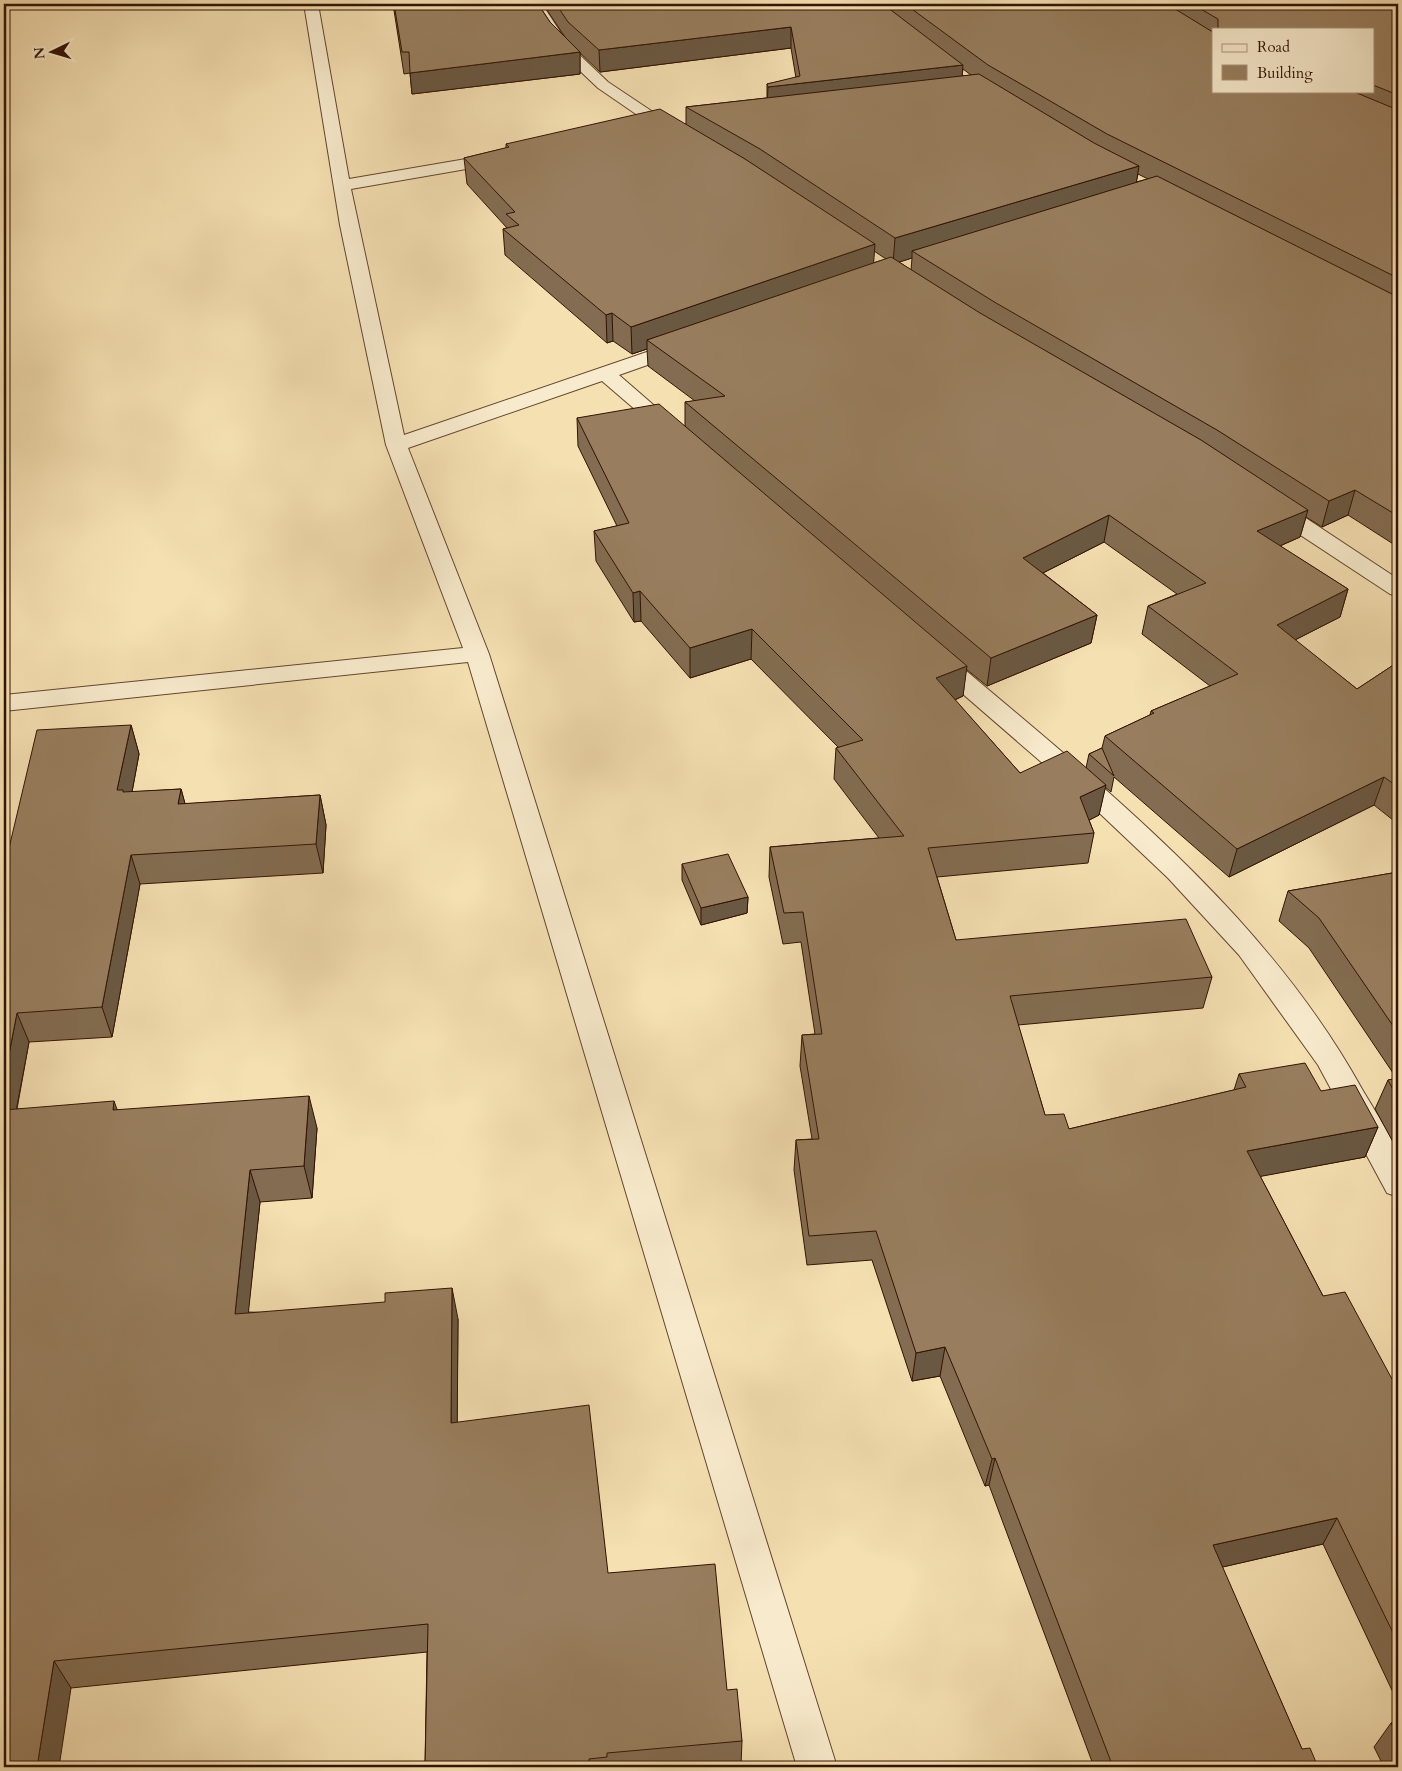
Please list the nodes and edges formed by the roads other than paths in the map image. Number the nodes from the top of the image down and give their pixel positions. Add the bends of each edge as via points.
1 (311, 4) edge
2 (535, 4) edge
3 (664, 128) junction
4 (645, 131) edge
5 (686, 133) edge
6 (520, 154) edge
7 (342, 185) junction
8 (697, 341) edge
9 (605, 373) junction
10 (688, 444) edge
11 (396, 445) junction
12 (1260, 498) edge
13 (1398, 589) edge
14 (920, 645) edge
15 (477, 654) junction
16 (4, 703) edge
17 (1398, 1184) edge
18 (817, 1767) edge

1 - 7 street
2 - 3 street via 570,54 603,85
3 - 4 street
3 - 5 street
6 - 7 street
7 - 11 street
8 - 9 street
9 - 10 street
9 - 11 street
11 - 15 street
12 - 13 street
14 - 17 street via 1171,864 1249,948 1329,1057
15 - 16 street
15 - 18 street

